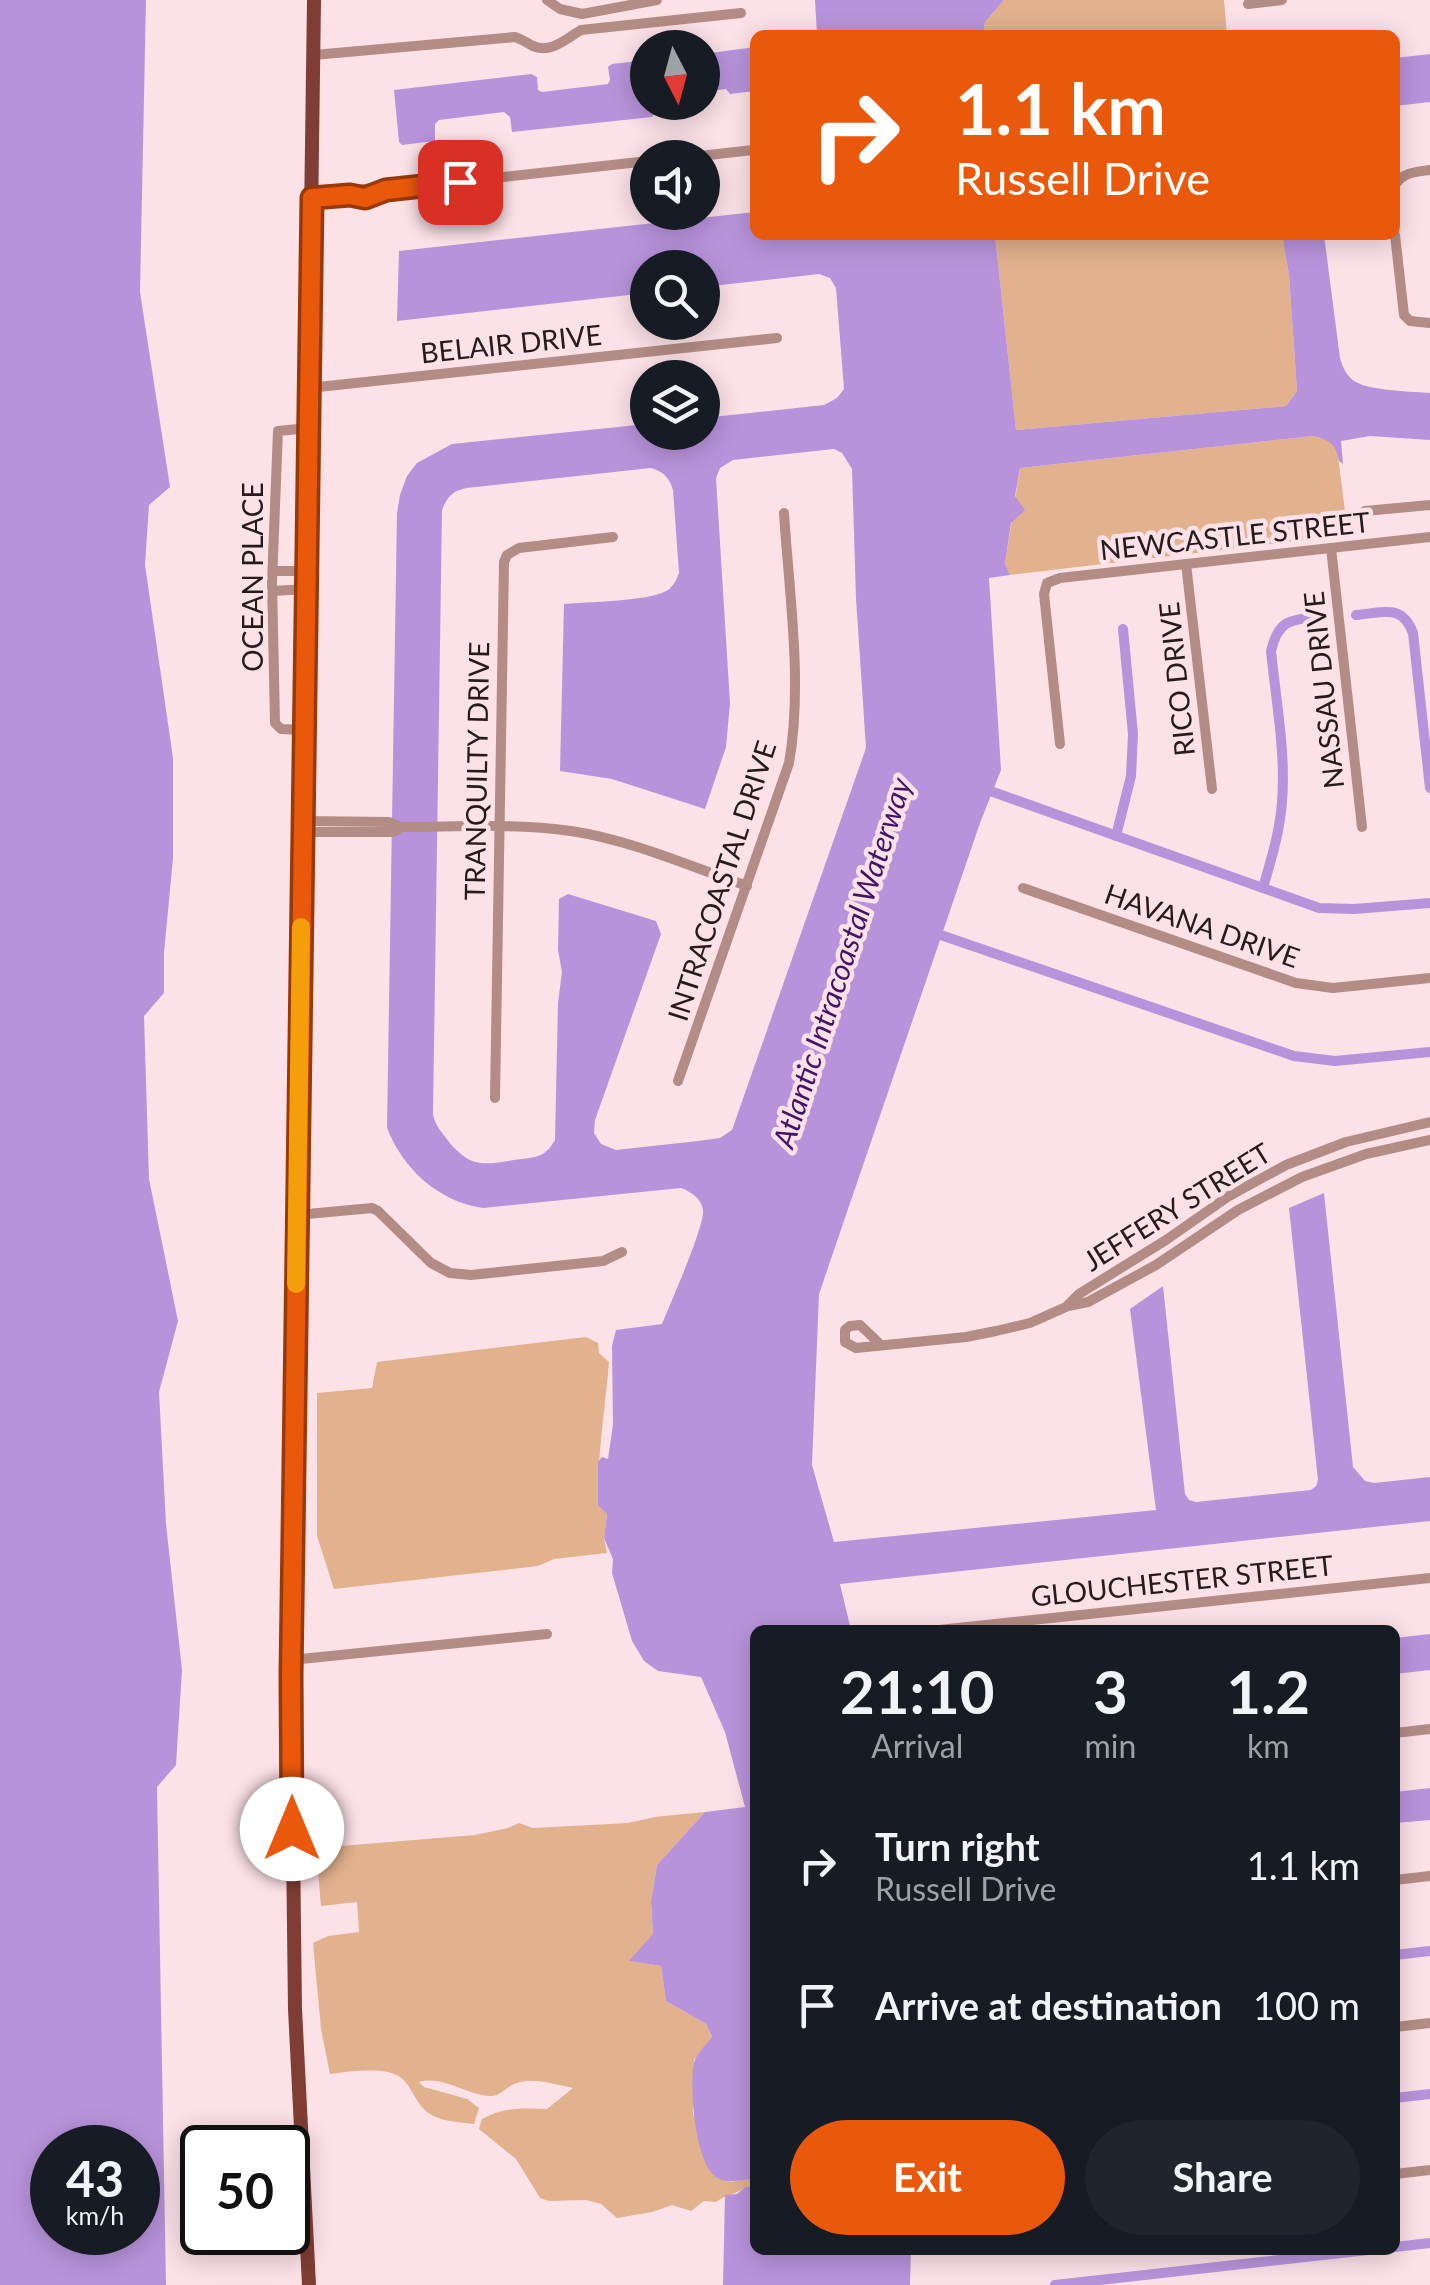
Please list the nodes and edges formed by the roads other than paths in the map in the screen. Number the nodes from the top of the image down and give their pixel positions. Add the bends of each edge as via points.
1 (314, 0) edge
2 (547, 0) edge
3 (657, 0) edge
4 (1282, 0) edge
5 (1248, 4) dead end
6 (742, 14) dead end
7 (314, 56) junction
8 (750, 150) edge
9 (720, 154) edge
10 (630, 163) edge
11 (1430, 170) edge
12 (1400, 178) edge
13 (312, 198) junction
14 (1396, 240) edge
15 (1430, 322) edge
16 (777, 338) dead end
17 (309, 388) junction
18 (308, 428) junction
19 (1430, 504) edge
20 (1365, 512) dead end
21 (784, 513) dead end
22 (1430, 536) edge
23 (614, 537) dead end
24 (1332, 548) junction
25 (1186, 564) junction
26 (272, 571) junction
27 (306, 571) junction
28 (306, 590) junction
29 (272, 591) junction
30 (304, 730) junction
31 (1060, 744) dead end
32 (1212, 789) dead end
33 (303, 826) junction
34 (499, 827) junction
35 (1362, 827) dead end
36 (747, 886) junction
37 (1022, 888) dead end
38 (1430, 978) edge
39 (678, 1081) dead end
40 (495, 1098) dead end
41 (1430, 1122) edge
42 (1384, 1131) junction
43 (1430, 1140) edge
44 (1388, 1148) junction
45 (297, 1215) junction
46 (622, 1252) dead end
47 (1068, 1306) junction
48 (881, 1345) dead end
49 (1430, 1578) edge
50 (986, 1625) edge
51 (547, 1634) dead end
52 (291, 1660) junction
53 (1430, 1729) edge
54 (1400, 1732) edge
55 (1430, 1876) edge
56 (1400, 1879) edge
57 (1430, 2024) edge
58 (1400, 2027) edge
59 (1430, 2170) edge
60 (1400, 2173) edge
61 (309, 2285) edge

1 - 7 main road
2 - 3 street via 582,14
4 - 5 street
6 - 7 street via 581,30 548,48 515,37
7 - 13 main road
8 - 9 street
10 - 13 street
11 - 12 street
13 - 17 main road
14 - 15 street via 1404,315
16 - 17 street, BELAIR DRIVE
17 - 18 main road
18 - 26 street, OCEAN PLACE via 278,430
18 - 27 main road
19 - 20 street
21 - 36 street, INTRACOASTAL DRIVE via 794,736
22 - 24 street, NEWCASTLE STREET
23 - 34 street, TRANQUILTY DRIVE via 519,548 504,562
24 - 25 street, NEWCASTLE STREET
24 - 35 street, NASSAU DRIVE
25 - 31 street, NEWCASTLE STREET via 1047,583
25 - 32 street, RICO DRIVE
26 - 27 street
26 - 29 street, OCEAN PLACE
27 - 28 main road
28 - 29 street
28 - 30 main road
29 - 30 street, OCEAN PLACE via 275,723 281,730
30 - 33 main road
33 - 34 street
33 - 45 main road
34 - 36 street via 598,836
34 - 40 street, TRANQUILTY DRIVE
36 - 39 street, INTRACOASTAL DRIVE
37 - 38 street, HAVANA DRIVE via 1296,983 1334,988
41 - 42 street, JEFFERY STREET
42 - 44 street
42 - 47 street, JEFFERY STREET via 1257,1180
43 - 44 street, JEFFERY STREET
44 - 47 street, JEFFERY STREET via 1292,1182 1140,1274
45 - 46 street via 378,1211 431,1263 456,1274 603,1261
45 - 52 main road
47 - 48 street, JEFFERY STREET via 996,1331
49 - 50 street, GLOUCHESTER STREET
51 - 52 street
52 - 61 main road via 296,2009
53 - 54 street
55 - 56 street
57 - 58 street
59 - 60 street

